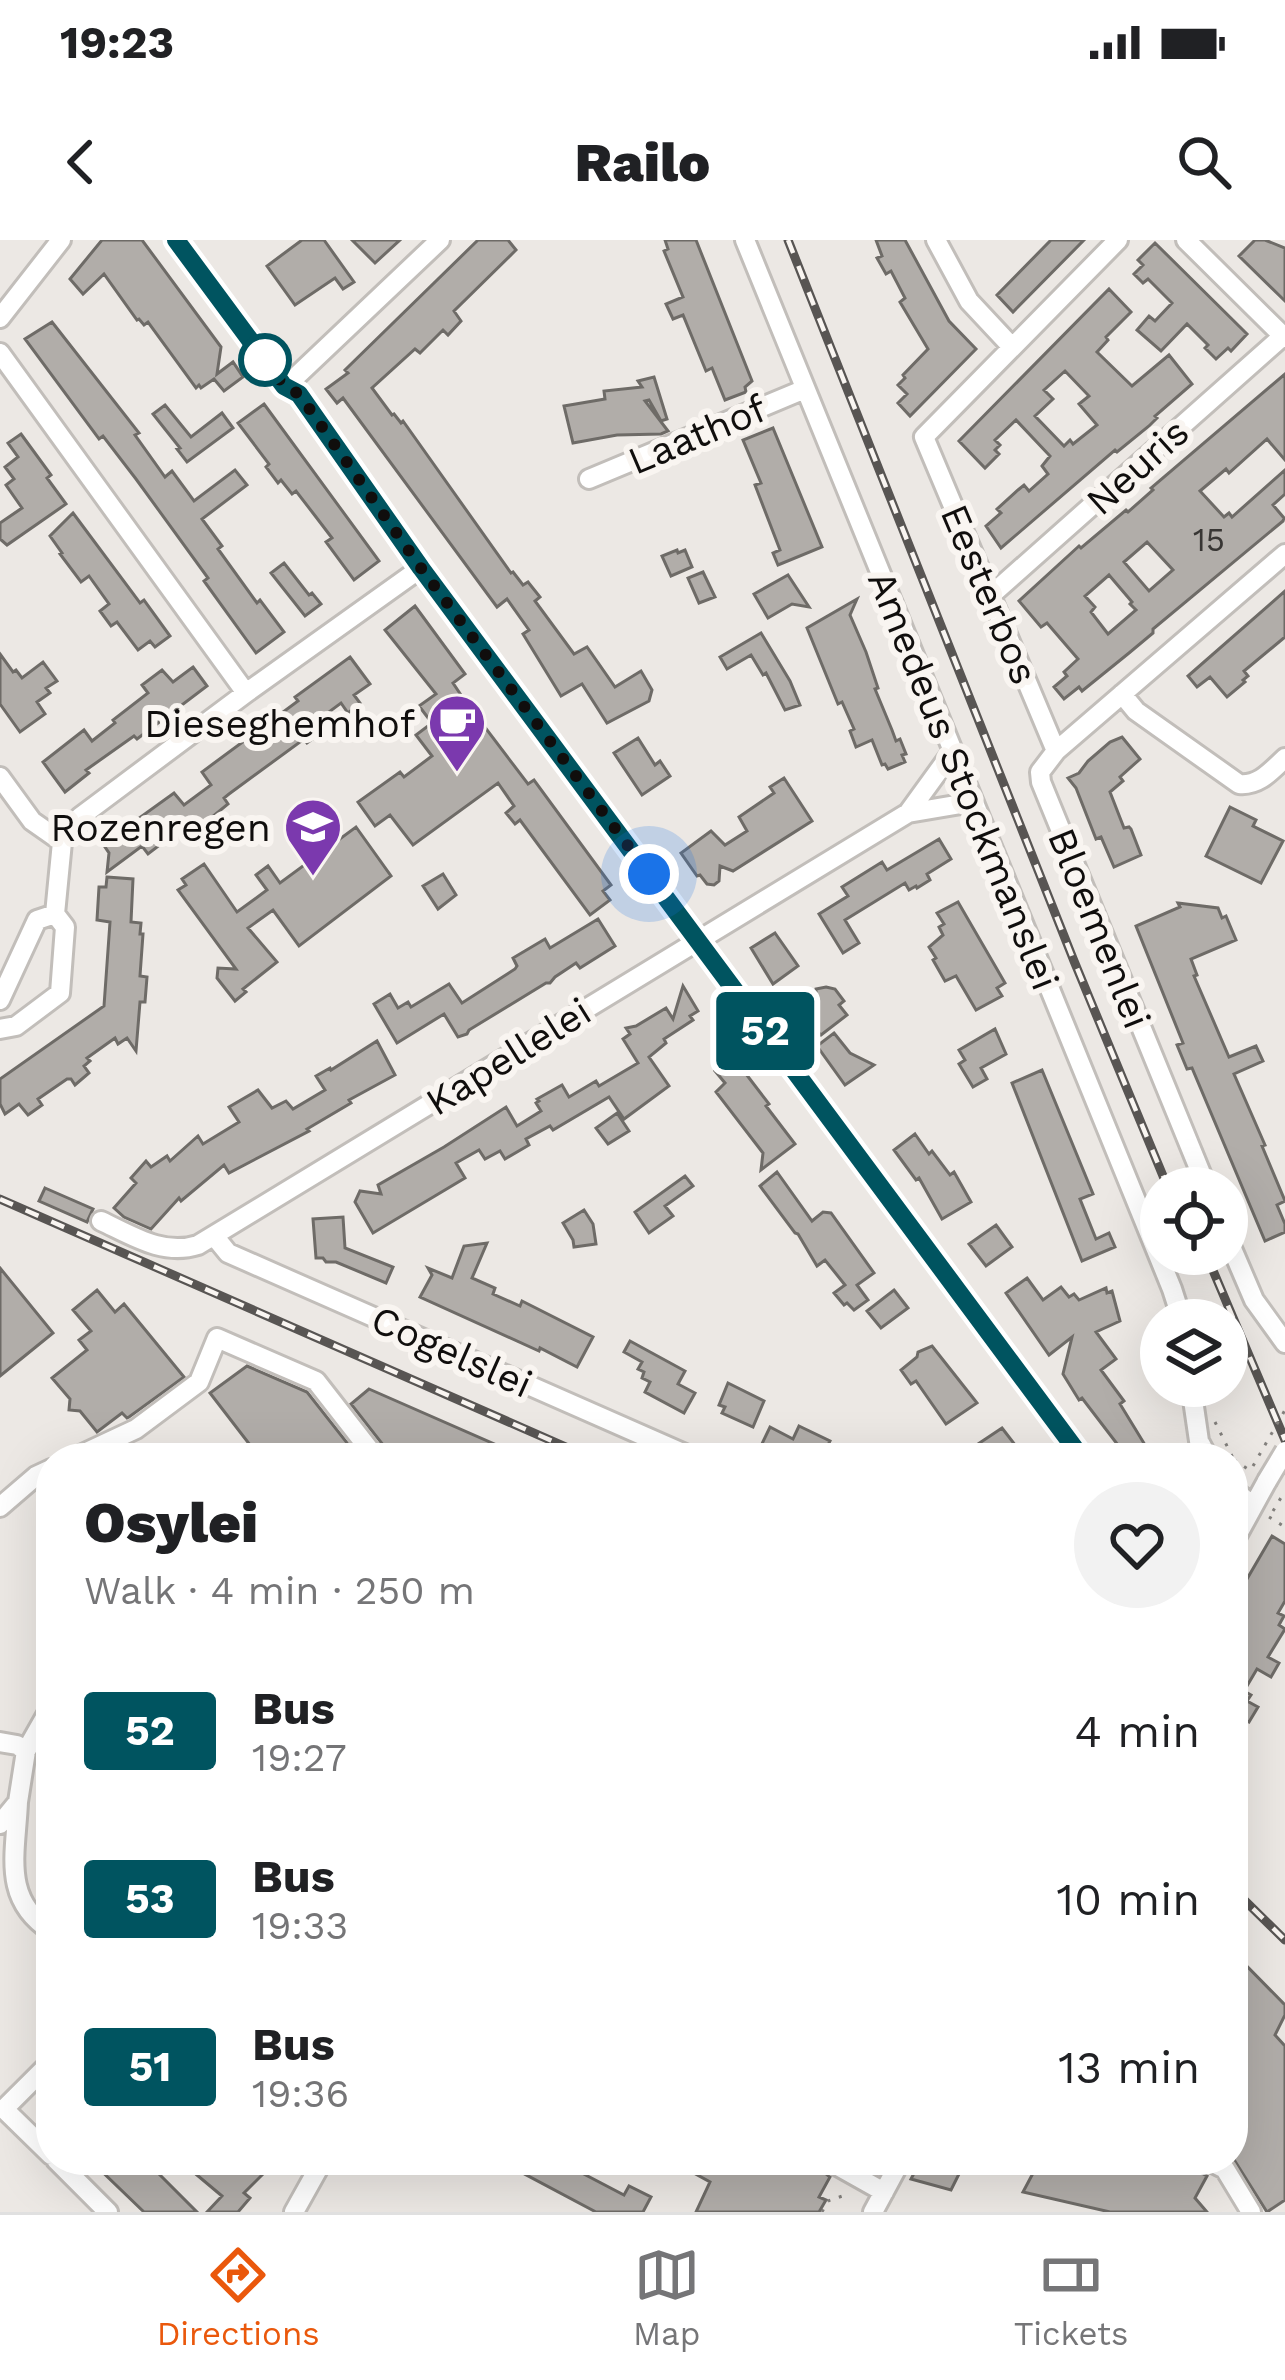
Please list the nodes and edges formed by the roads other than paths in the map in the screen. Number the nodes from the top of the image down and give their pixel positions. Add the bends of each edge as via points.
1 (61, 240) edge
2 (176, 240) edge
3 (440, 240) edge
4 (745, 240) edge
5 (935, 240) edge
6 (1118, 240) edge
7 (1186, 240) edge
8 (0, 318) edge
9 (1284, 337) edge
10 (1012, 347) junction
11 (0, 353) edge
12 (284, 386) junction
13 (806, 389) junction
14 (589, 479) dead end
15 (1285, 554) edge
16 (421, 568) junction
17 (990, 596) junction
18 (246, 693) junction
19 (1122, 694) junction
20 (953, 751) junction
21 (1056, 751) junction
22 (1285, 758) edge
23 (0, 777) edge
24 (973, 802) junction
25 (908, 812) junction
26 (62, 842) junction
27 (55, 914) junction
28 (697, 939) junction
29 (0, 1000) edge
30 (0, 1029) edge
31 (1198, 1167) edge
32 (101, 1221) dead end
33 (215, 1237) junction
34 (1243, 1275) edge
35 (1175, 1299) edge
36 (1285, 1343) edge
37 (1194, 1407) edge
38 (106, 1443) edge
39 (364, 1443) edge
40 (660, 1443) edge
41 (1071, 1443) edge
42 (1200, 1443) edge
43 (1285, 1451) edge
44 (36, 1476) edge
45 (1248, 1501) edge
46 (0, 1507) edge
47 (1261, 1512) junction
48 (1248, 1527) edge
49 (36, 1733) edge
50 (0, 1742) edge
51 (26, 1751) junction
52 (18, 1802) junction
53 (0, 1824) edge
54 (0, 1876) edge
55 (17, 1893) junction
56 (36, 1919) edge
57 (36, 2076) edge
58 (2, 2107) edge
59 (36, 2141) edge
60 (70, 2175) edge
61 (315, 2175) edge
62 (853, 2175) edge
63 (888, 2175) edge
64 (1229, 2175) edge
65 (877, 2188) junction
66 (108, 2212) edge
67 (294, 2212) edge
68 (874, 2212) edge
69 (1251, 2212) edge

1 - 8 street
2 - 12 street
3 - 12 street
4 - 13 street, Amedeus Stockmanslei
5 - 10 street via 969,301
6 - 10 street
7 - 9 street
9 - 17 street, Neuris
10 - 17 street, Eesterbos via 924,436
11 - 18 street
12 - 16 street via 299,394
13 - 14 street, Laathof
13 - 20 street, Amedeus Stockmanslei
15 - 19 street
16 - 18 street
16 - 28 street
17 - 21 street, Eesterbos
18 - 26 street via 80,817
19 - 21 street
19 - 22 street via 1239,784 1262,779
20 - 24 street, Amedeus Stockmanslei
20 - 25 street, Kapellelei
21 - 31 street, Bloemenlei via 1040,782
23 - 26 street via 32,821
24 - 25 street, Kapellelei
24 - 35 street, Amedeus Stockmanslei
25 - 28 street, Kapellelei
26 - 27 street
27 - 29 street via 37,920
27 - 30 street via 64,927 61,993
28 - 33 street, Kapellelei
28 - 41 street
32 - 33 street, Kapellelei via 168,1250
33 - 40 street, Cogelslei via 228,1253
34 - 36 street
37 - 42 street
38 - 39 street via 199,1382 217,1338 316,1381
43 - 47 street, bridge via 1259,1476
44 - 46 street
45 - 47 street
47 - 48 street
49 - 51 street
50 - 51 street
51 - 52 street
52 - 53 street
52 - 55 street
54 - 55 street
55 - 56 street
57 - 58 street
58 - 59 street
60 - 66 street
61 - 67 street
62 - 65 street
63 - 65 street
64 - 69 street
65 - 68 street

